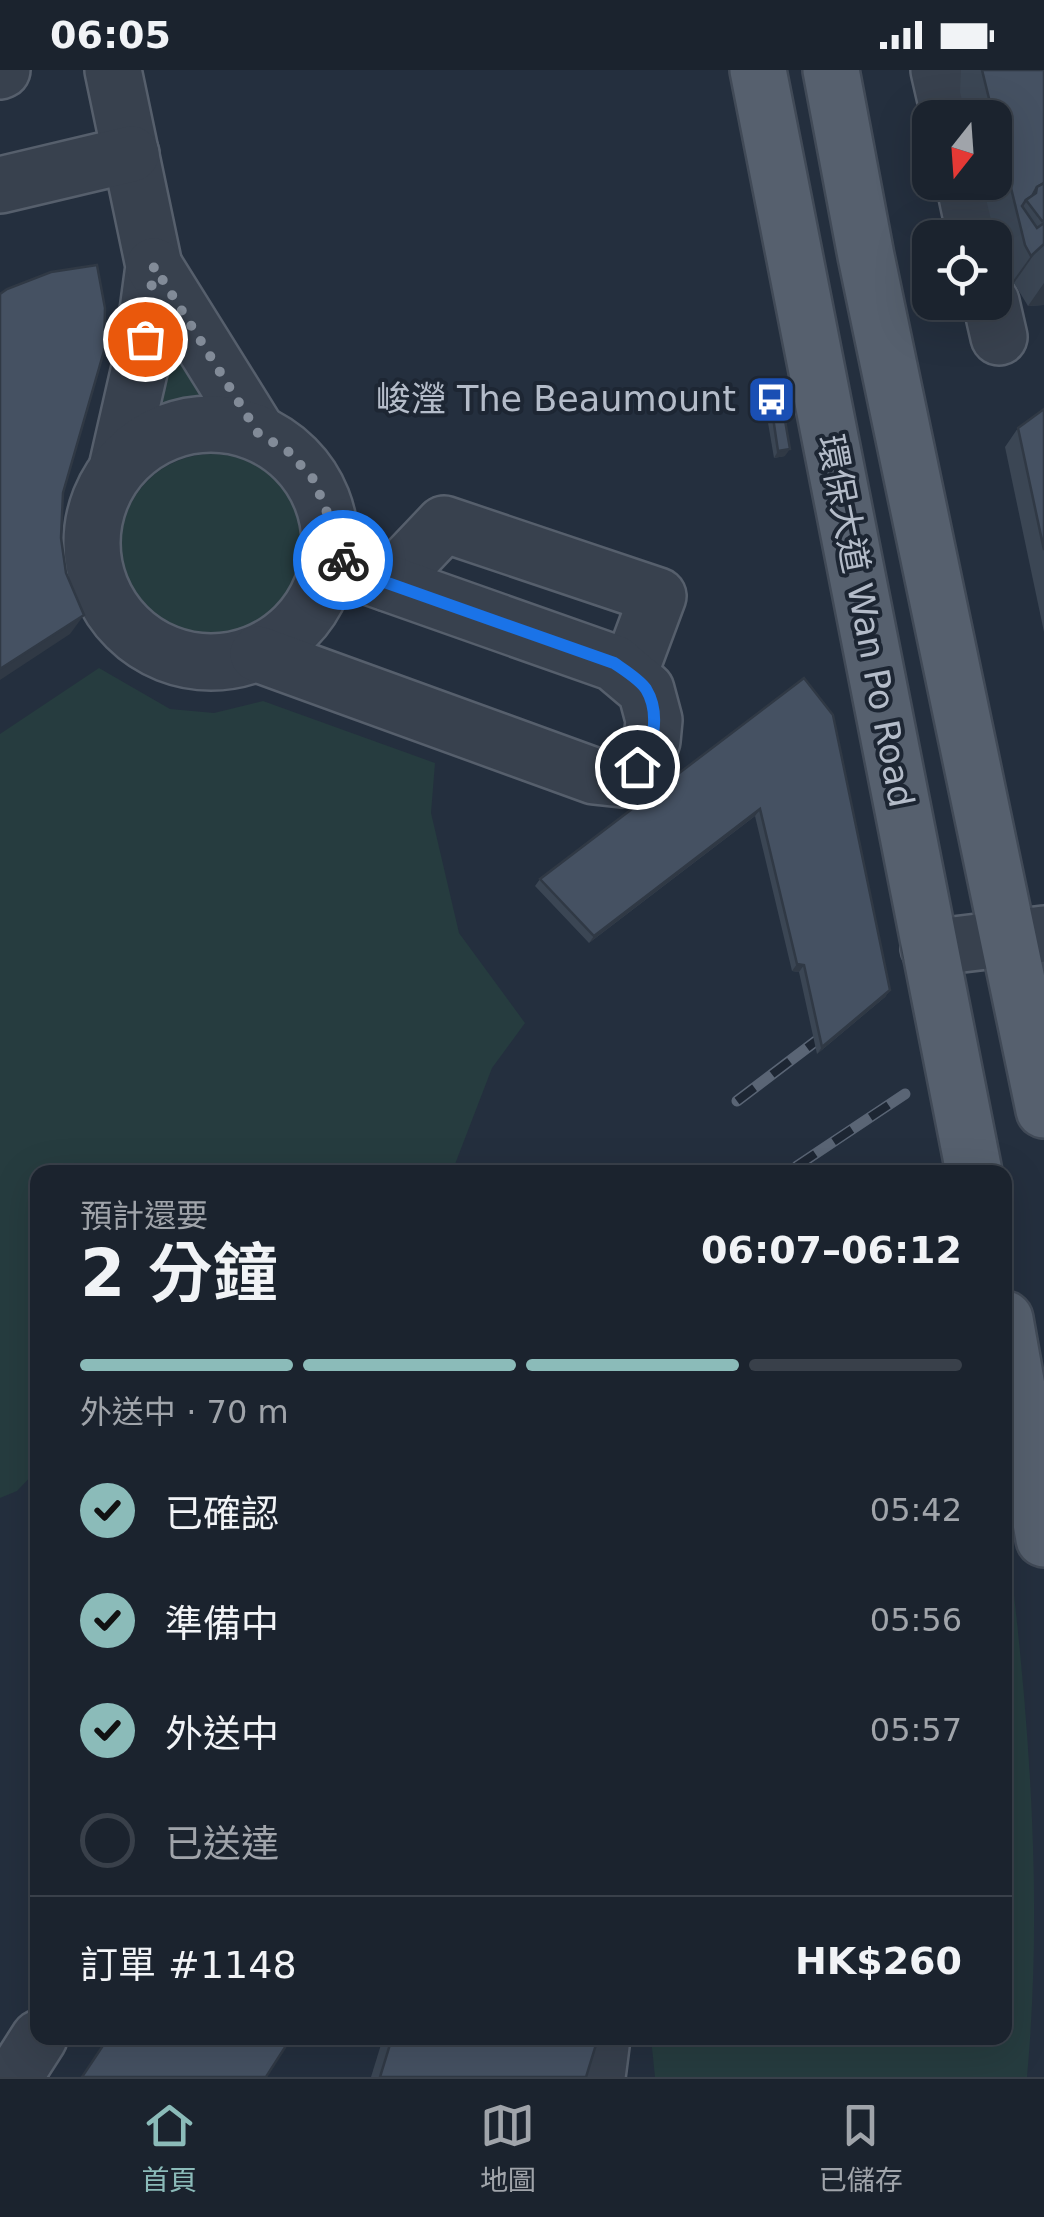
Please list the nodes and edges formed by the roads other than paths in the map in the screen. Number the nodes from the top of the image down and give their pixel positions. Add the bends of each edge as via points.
1 (112, 70) edge
2 (758, 70) edge
3 (831, 70) edge
4 (939, 70) edge
5 (946, 100) edge
6 (131, 154) junction
7 (0, 185) edge
8 (154, 266) junction
9 (258, 433) junction
10 (117, 468) junction
11 (331, 552) junction
12 (388, 582) junction
13 (258, 654) junction
14 (629, 674) junction
15 (1026, 936) edge
16 (930, 948) junction
17 (1044, 1110) edge
18 (973, 1165) edge
19 (1012, 1358) edge
20 (1044, 1539) edge
21 (35, 2045) edge
22 (601, 2045) edge
23 (14, 2077) edge
24 (597, 2077) edge

1 - 6 street
2 - 16 main road, 環保大道 Wan Po Road
3 - 15 main road, 環保大道 Wan Po Road via 866,256
4 - 5 street
6 - 7 street
6 - 8 street
8 - 9 street
8 - 10 street
9 - 10 street via 220,423 182,427 146,442
9 - 11 street via 289,452 314,480 328,515
10 - 13 street via 98,502 91,541 96,580 115,616 144,642 180,659 219,664
11 - 12 street via 362,574
11 - 13 street via 325,584 309,613 287,638
12 - 14 street
12 - 14 street via 444,524 658,596
13 - 14 street via 607,780 622,779 637,767 652,741 646,690
15 - 16 street
15 - 17 main road, 環保大道 Wan Po Road
16 - 18 main road, 環保大道 Wan Po Road
19 - 20 main road
21 - 23 street
22 - 24 street

